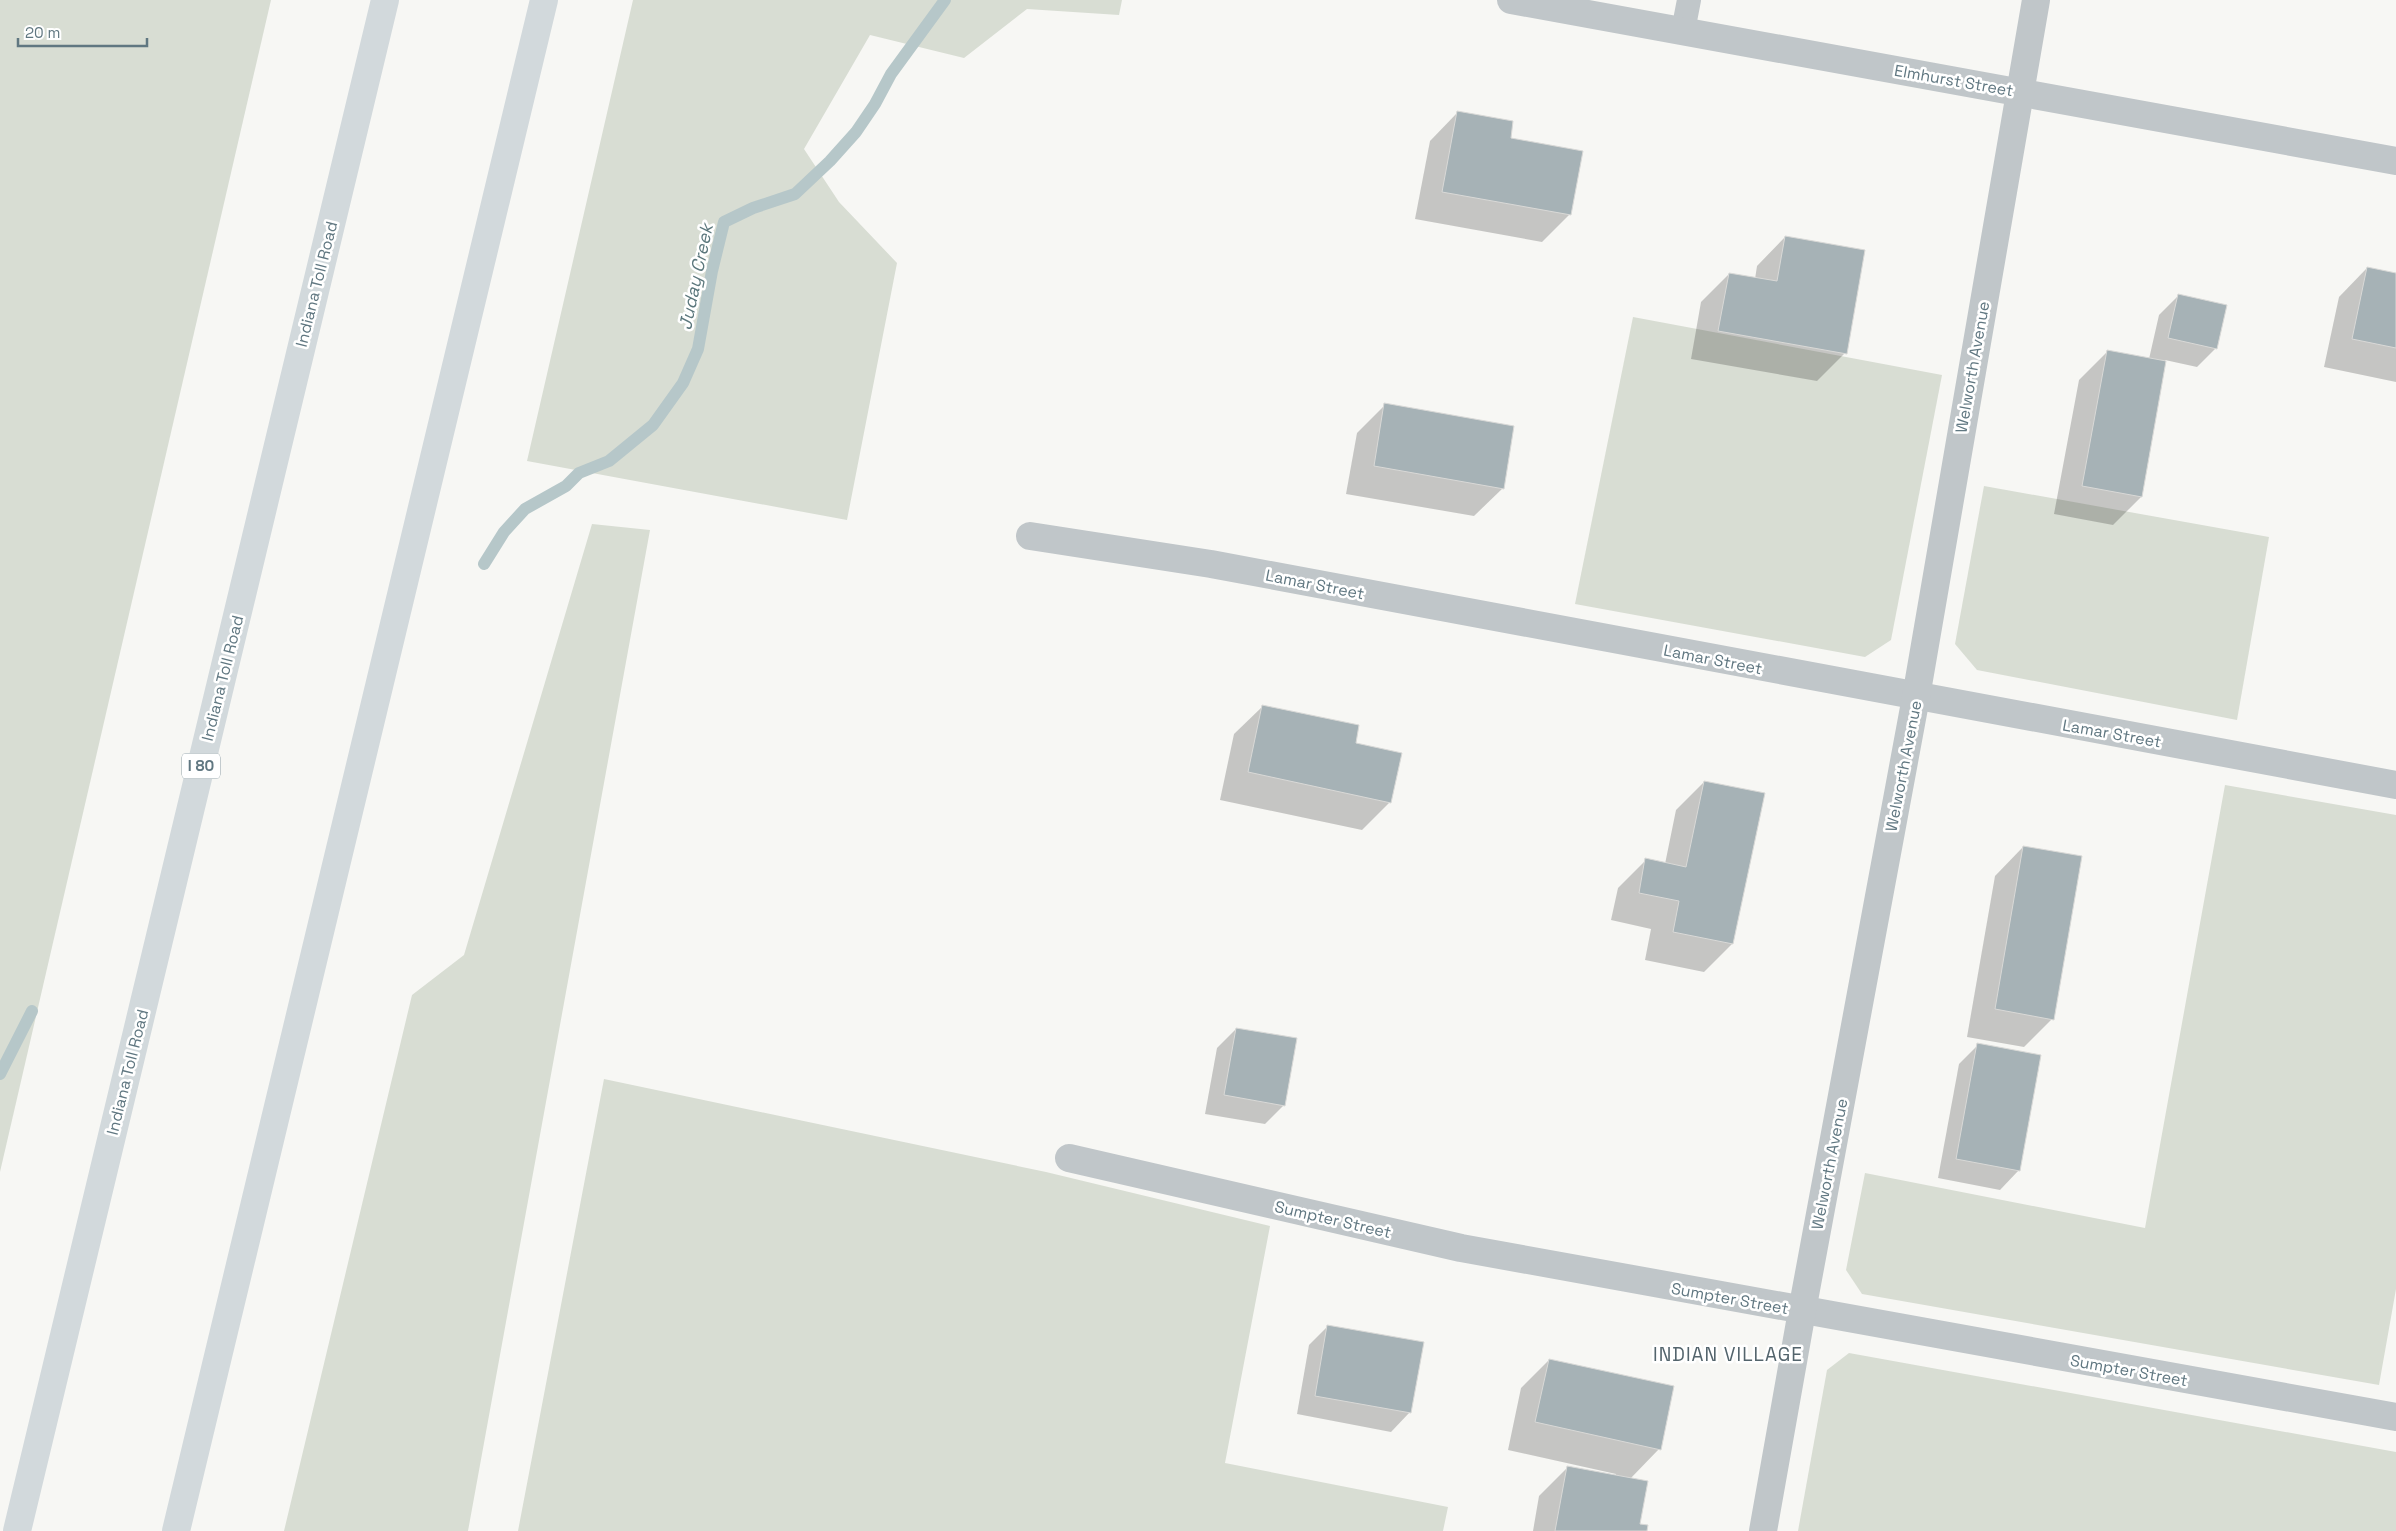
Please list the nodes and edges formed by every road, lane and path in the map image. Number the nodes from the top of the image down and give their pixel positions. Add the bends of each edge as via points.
1 (385, 0) edge
2 (544, 0) edge
3 (1511, 0) edge
4 (1689, 0) edge
5 (2036, 0) edge
6 (1683, 31) junction
7 (2020, 92) junction
8 (2396, 161) edge
9 (1030, 536) dead end
10 (1916, 697) junction
11 (2396, 785) edge
12 (1069, 1158) dead end
13 (1802, 1311) junction
14 (2396, 1417) edge
15 (17, 1531) edge
16 (176, 1531) edge
17 (1763, 1531) edge

1 - 15 highway, Indiana Toll Road / I 80
2 - 16 highway
3 - 6 street, Elmhurst Street
4 - 6 lane
5 - 7 street, Welworth Avenue
6 - 7 street, Elmhurst Street
7 - 8 street, Elmhurst Street
7 - 10 street, Welworth Avenue
9 - 10 street, Lamar Street via 1211,564
10 - 11 street, Lamar Street
10 - 13 street, Welworth Avenue
12 - 13 street, Sumpter Street via 1461,1248
13 - 14 street, Sumpter Street
13 - 17 street, Welworth Avenue

